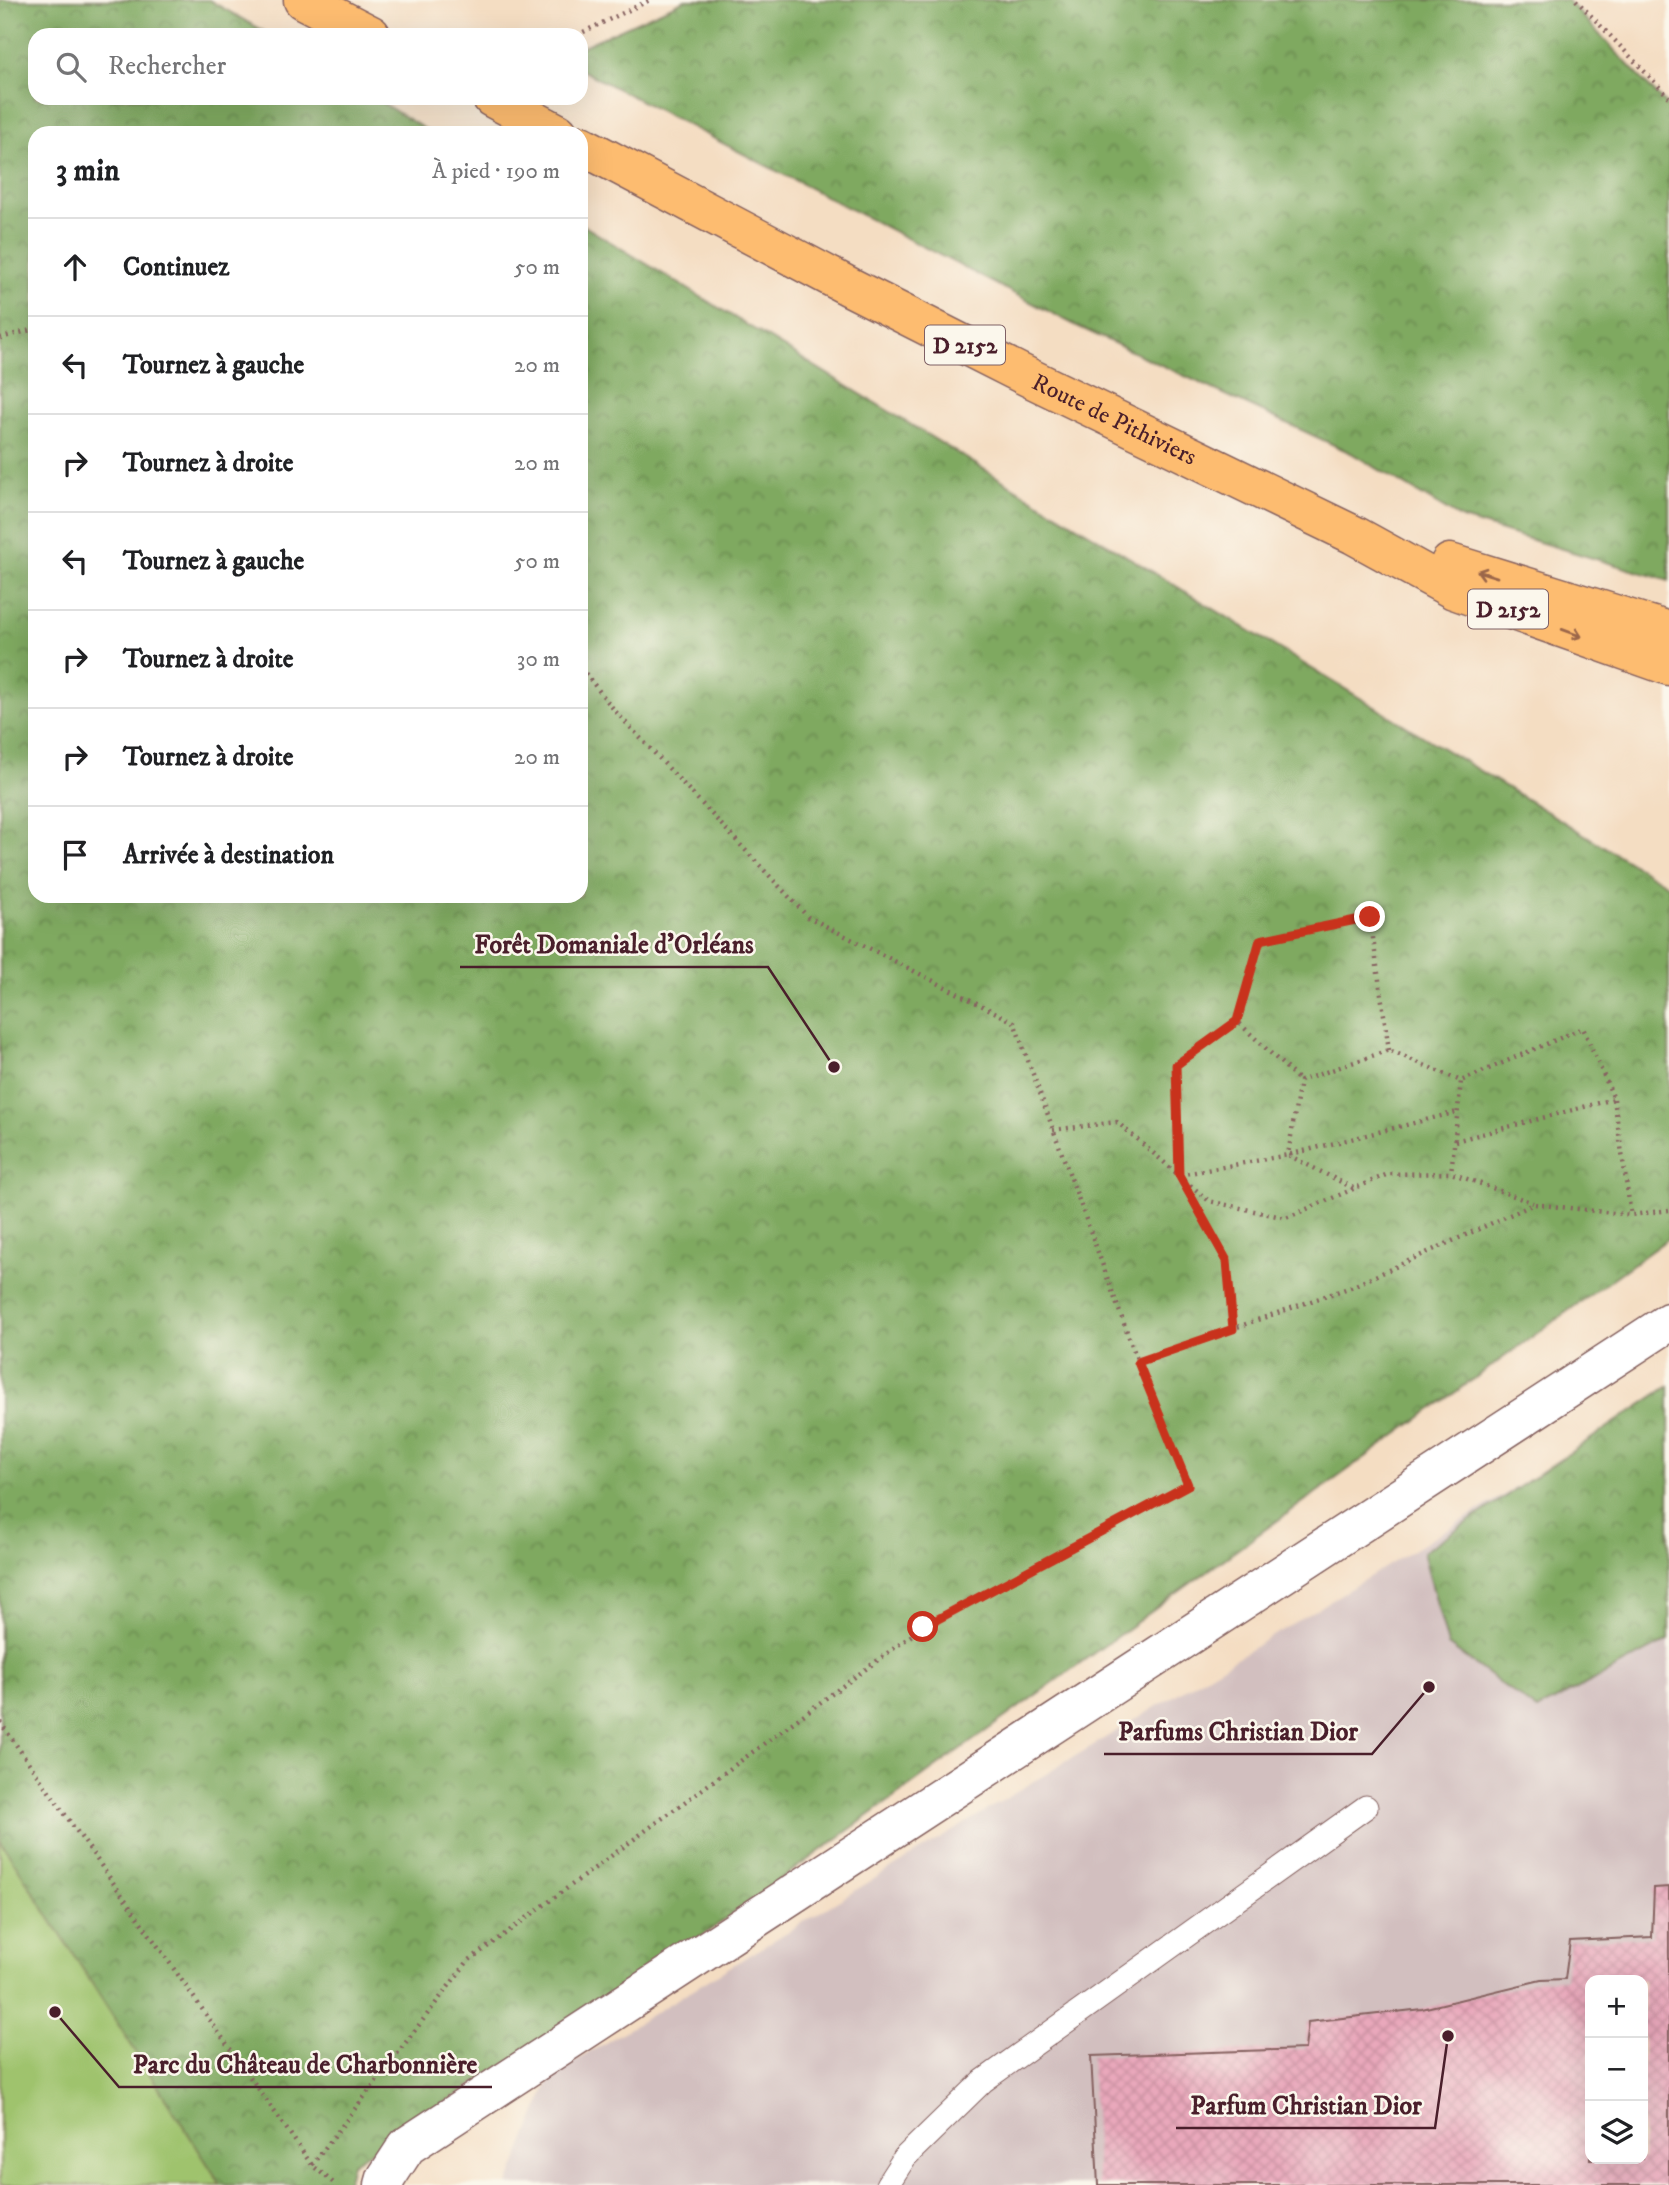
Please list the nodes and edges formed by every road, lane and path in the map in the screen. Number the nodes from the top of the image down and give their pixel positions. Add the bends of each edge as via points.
1 (303, 0) edge
2 (650, 0) edge
3 (1576, 0) edge
4 (357, 28) edge
5 (588, 30) edge
6 (1669, 97) edge
7 (505, 105) edge
8 (545, 126) edge
9 (588, 149) edge
10 (28, 331) edge
11 (0, 338) edge
12 (1354, 536) junction
13 (1669, 631) edge
14 (1669, 666) edge
15 (588, 677) edge
16 (1237, 1021) junction
17 (1390, 1050) junction
18 (1300, 1081) junction
19 (1461, 1081) junction
20 (1614, 1099) junction
21 (1457, 1112) junction
22 (1053, 1130) junction
23 (1455, 1141) junction
24 (1288, 1155) junction
25 (1451, 1173) junction
26 (1179, 1175) junction
27 (1354, 1189) junction
28 (1534, 1204) junction
29 (1669, 1210) edge
30 (1631, 1215) junction
31 (1669, 1322) edge
32 (1233, 1329) junction
33 (1138, 1362) junction
34 (0, 1722) edge
35 (1366, 1807) dead end
36 (312, 2165) junction
37 (336, 2185) edge
38 (384, 2185) edge
39 (887, 2185) edge

1 - 4 main road
2 - 5 path
3 - 6 path
7 - 8 main road
9 - 12 main road, Route de Pithiviers / D 2152 via 1028,377
10 - 11 path
13 -> 12 main road, Route de Pithiviers / D 2152
12 -> 14 main road, Route de Pithiviers / D 2152 via 1454,590
15 - 22 path via 808,916 1014,1022
16 - 17 path via 1260,940 1370,917
16 - 18 path
16 - 26 path via 1176,1065
17 - 18 path
17 - 19 path
18 - 24 path
19 - 20 path via 1583,1028
19 - 21 path
20 - 23 path
20 - 30 path
21 - 23 path
21 - 24 path
22 - 26 path via 1117,1122
22 - 33 path
23 - 25 path
24 - 26 path
24 - 27 path
25 - 27 path via 1388,1174
25 - 28 path
26 - 27 path via 1209,1200 1286,1219
26 - 32 path via 1227,1261
28 - 30 path
28 - 32 path via 1350,1287
29 - 30 path
31 - 38 street via 407,2146
32 - 33 path
33 - 36 path via 1188,1485 923,1627 468,1961
34 - 36 path
35 - 39 lane via 983,2081 905,2157
36 - 37 path

